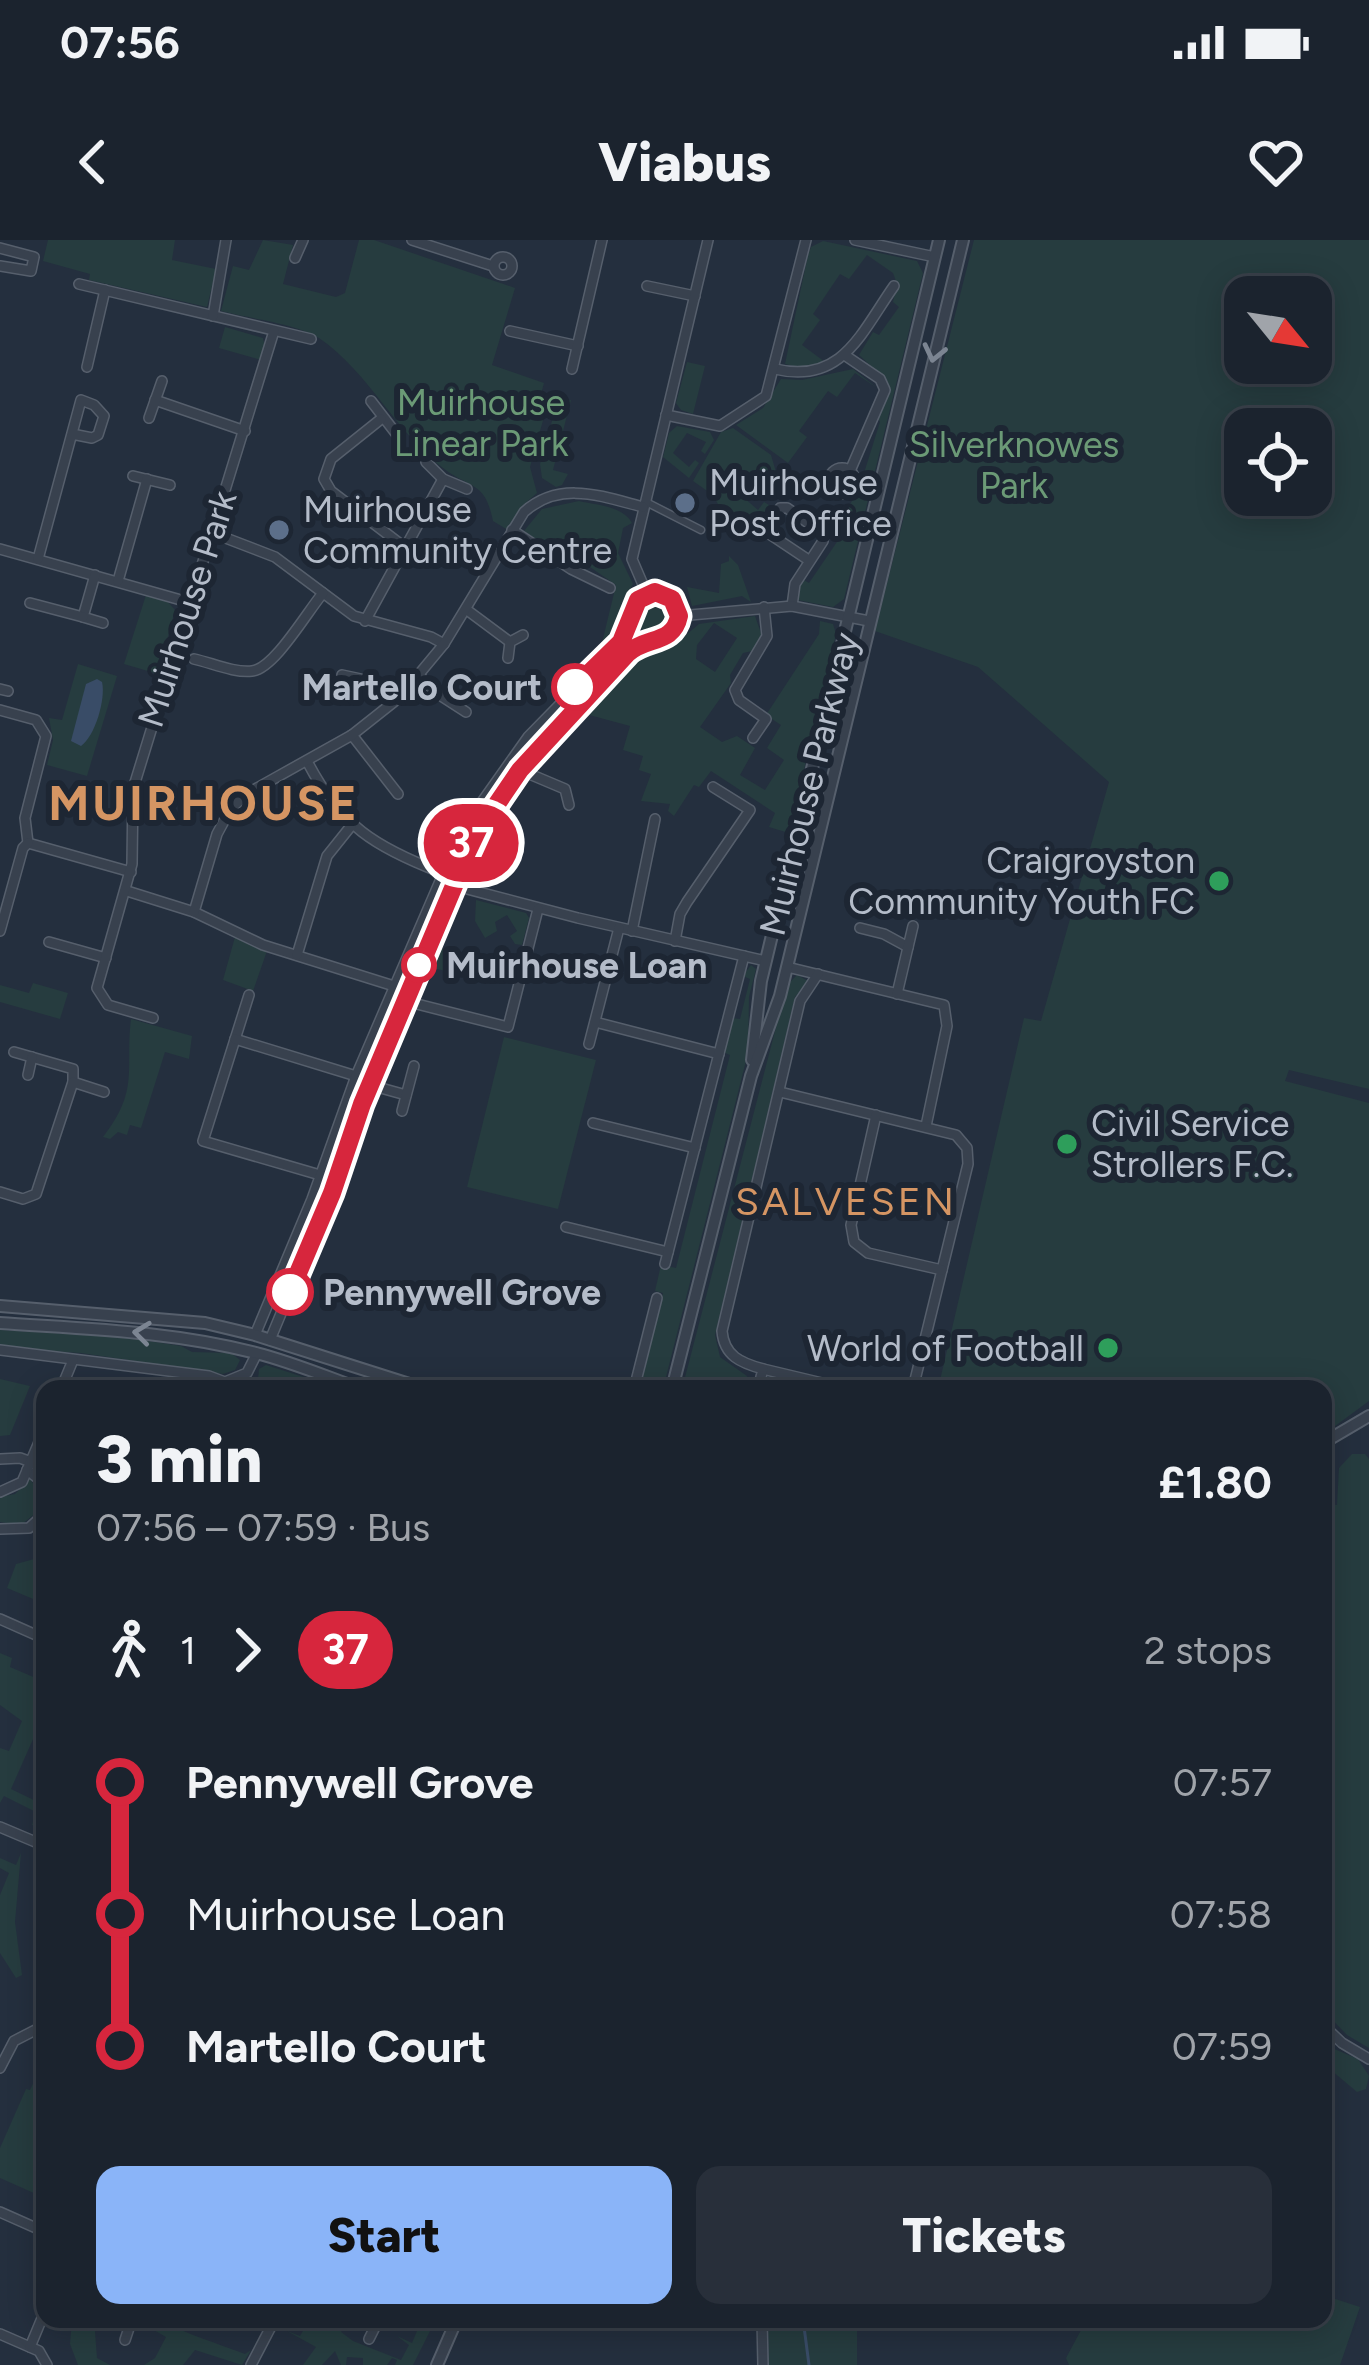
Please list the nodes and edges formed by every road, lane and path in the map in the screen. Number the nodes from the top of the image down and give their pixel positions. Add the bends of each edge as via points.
1 (226, 240) edge
2 (303, 240) edge
3 (412, 240) edge
4 (602, 240) edge
5 (709, 240) edge
6 (806, 240) edge
7 (855, 240) edge
8 (939, 240) edge
9 (963, 240) edge
10 (0, 248) edge
11 (935, 256) junction
12 (295, 258) dead end
13 (0, 266) edge
14 (494, 266) dead end
15 (79, 283) dead end
16 (646, 286) dead end
17 (894, 286) dead end
18 (105, 290) junction
19 (695, 296) junction
20 (213, 316) junction
21 (274, 331) junction
22 (510, 331) dead end
23 (304, 341) dead end
24 (578, 346) junction
25 (846, 356) junction
26 (87, 367) dead end
27 (572, 369) dead end
28 (775, 369) junction
29 (162, 381) dead end
30 (155, 400) junction
31 (370, 401) dead end
32 (666, 415) junction
33 (149, 418) dead end
34 (382, 419) junction
35 (245, 431) junction
36 (72, 434) dead end
37 (398, 436) dead end
38 (426, 462) dead end
39 (850, 471) dead end
40 (133, 476) dead end
41 (147, 479) junction
42 (443, 479) junction
43 (170, 485) dead end
44 (467, 489) dead end
45 (644, 504) junction
46 (512, 530) junction
47 (701, 530) dead end
48 (210, 532) junction
49 (403, 546) junction
50 (0, 549) edge
51 (38, 559) junction
52 (810, 561) junction
53 (94, 575) junction
54 (118, 581) junction
55 (610, 588) dead end
56 (323, 592) junction
57 (646, 594) junction
58 (188, 602) junction
59 (30, 603) dead end
60 (792, 606) junction
61 (764, 607) junction
62 (467, 610) junction
63 (679, 616) junction
64 (83, 617) junction
65 (849, 618) junction
66 (631, 620) junction
67 (365, 621) junction
68 (869, 621) junction
69 (103, 623) dead end
70 (524, 635) dead end
71 (652, 640) junction
72 (510, 642) junction
73 (444, 644) junction
74 (508, 658) dead end
75 (194, 659) dead end
76 (342, 675) dead end
77 (419, 675) junction
78 (400, 697) junction
79 (447, 701) junction
80 (0, 710) edge
81 (439, 712) dead end
82 (466, 712) dead end
83 (352, 735) junction
84 (753, 738) dead end
85 (308, 763) junction
86 (520, 770) junction
87 (713, 788) dead end
88 (398, 794) dead end
89 (569, 805) dead end
90 (655, 819) dead end
91 (351, 826) junction
92 (462, 830) junction
93 (475, 836) junction
94 (28, 843) junction
95 (131, 872) junction
96 (440, 872) junction
97 (452, 885) junction
98 (127, 891) junction
99 (538, 909) junction
100 (194, 912) junction
101 (913, 926) dead end
102 (619, 928) junction
103 (860, 928) dead end
104 (0, 931) edge
105 (632, 931) junction
106 (72, 933) dead end
107 (675, 941) junction
108 (50, 942) dead end
109 (68, 947) junction
110 (908, 947) junction
111 (298, 955) junction
112 (743, 956) junction
113 (106, 958) junction
114 (766, 961) junction
115 (787, 967) junction
116 (818, 974) junction
117 (394, 986) junction
118 (897, 994) junction
119 (249, 995) dead end
120 (405, 1001) junction
121 (154, 1018) dead end
122 (380, 1020) junction
123 (595, 1022) junction
124 (394, 1026) junction
125 (235, 1039) junction
126 (589, 1044) dead end
127 (14, 1052) dead end
128 (718, 1054) junction
129 (32, 1057) junction
130 (414, 1066) dead end
131 (28, 1075) dead end
132 (356, 1076) junction
133 (751, 1076) junction
134 (73, 1082) junction
135 (370, 1085) junction
136 (104, 1092) dead end
137 (780, 1092) junction
138 (406, 1095) junction
139 (402, 1111) dead end
140 (876, 1115) junction
141 (593, 1123) dead end
142 (926, 1126) junction
143 (694, 1148) junction
144 (320, 1175) junction
145 (0, 1192) edge
146 (566, 1227) dead end
147 (941, 1270) junction
148 (657, 1298) dead end
149 (0, 1306) edge
150 (0, 1323) edge
151 (255, 1335) junction
152 (270, 1340) junction
153 (0, 1350) edge
154 (257, 1353) junction
155 (73, 1360) junction
156 (763, 1369) junction
157 (247, 1373) junction
158 (65, 1380) edge
159 (213, 1380) edge
160 (236, 1380) edge
161 (246, 1380) edge
162 (317, 1380) edge
163 (397, 1380) edge
164 (636, 1380) edge
165 (674, 1380) edge
166 (760, 1380) edge
167 (809, 1380) edge
168 (915, 1380) edge
169 (1369, 1416) edge
170 (1332, 1438) edge
171 (36, 1449) edge
172 (0, 1459) edge
173 (29, 1466) junction
174 (36, 1475) edge
175 (0, 1492) edge
176 (36, 1521) edge
177 (0, 1529) edge
178 (0, 1619) edge
179 (36, 1636) edge
180 (0, 1827) edge
181 (36, 1842) edge
182 (36, 2030) edge
183 (1332, 2032) edge
184 (0, 2033) edge
185 (16, 2040) junction
186 (1369, 2060) edge
187 (0, 2068) edge
188 (0, 2212) edge
189 (36, 2228) edge
190 (38, 2328) edge
191 (131, 2328) edge
192 (270, 2328) edge
193 (374, 2328) edge
194 (453, 2328) edge
195 (762, 2328) edge
196 (0, 2334) edge
197 (369, 2339) dead end
198 (125, 2340) dead end
199 (30, 2347) junction
200 (46, 2365) edge
201 (251, 2365) edge
202 (436, 2365) edge
203 (764, 2365) edge

1 - 20 street
2 - 12 street
3 - 14 street
4 - 24 street
5 - 19 street
6 - 28 street
7 - 11 street
8 - 11 street, Muirhouse Parkway
9 -> 68 street, Muirhouse Parkway
10 - 13 street via 34,257 31,271
11 - 65 street, Muirhouse Parkway
15 - 18 street
16 - 19 street
17 - 25 street
18 - 20 street
18 - 26 street
19 - 32 street
20 - 21 street
21 - 23 street
21 - 35 street, Muirhouse Park
22 - 24 street
24 - 27 street
25 - 28 street via 818,370
25 - 39 street via 885,390
28 - 32 street via 762,402 724,425
29 - 30 street
30 - 33 street
30 - 35 street
31 - 34 street
32 - 45 street
34 - 37 street
34 - 49 street via 331,459 324,478
35 - 48 street, Muirhouse Park
36 - 51 street
38 - 42 street
40 - 41 street
41 - 43 street
41 - 54 street
42 - 44 street
42 - 49 street
45 - 46 street via 563,491 544,496
45 - 47 street
45 - 57 street via 632,559
46 - 55 street
46 - 62 street
48 - 56 street via 264,551
48 - 58 street, Muirhouse Park
49 - 67 street
50 - 51 street
51 - 53 street
52 - 52 street via 824,534 780,508 768,532
52 - 60 street
53 - 54 street
53 - 64 street
54 - 58 street
56 - 67 street
56 - 75 street via 260,670
57 - 63 street via 668,596
57 - 66 street
58 - 95 street, Muirhouse Park via 133,789
59 - 64 street
60 - 61 street
60 - 65 street
61 - 63 street
61 - 84 street via 767,637 735,690 766,719
62 - 72 street
62 - 73 street
63 - 71 street via 669,636
64 - 69 street
65 - 68 street
65 - 114 street, Muirhouse Parkway
66 - 71 street
66 - 92 street via 621,642 506,764
67 - 73 street
68 - 115 street, Muirhouse Parkway
70 - 72 street
71 - 86 street via 628,653
72 - 74 street
73 - 77 street
76 - 78 street via 383,684
77 - 78 street
77 - 79 street
78 - 83 street
79 - 81 street
79 - 82 street
80 - 94 street via 36,720 46,736 25,818
83 - 85 street
83 - 88 street
85 - 91 street
85 - 100 street via 231,808
86 - 89 street via 566,785
86 - 93 street
87 - 107 street via 750,810 680,914
90 - 105 street
91 - 96 street
91 - 111 street via 327,856
92 - 93 street
92 - 96 street
93 - 97 street
94 - 95 street
94 - 104 street
95 - 98 street, Muirhouse Park
96 - 117 street
97 - 99 street
97 - 120 street
98 - 100 street
98 - 113 street, Muirhouse Park
99 - 102 street
99 - 120 street via 508,1028
100 - 111 street
101 - 110 street
102 - 105 street
102 - 123 street
103 - 110 street
105 - 107 street
106 - 109 street
107 - 112 street
108 - 109 street
109 - 113 street
110 - 118 street
111 - 117 street
112 - 114 street
112 - 128 street, Muirhouse Parkway
113 - 121 street via 98,988 104,1002
114 - 133 street, Muirhouse Parkway
115 - 116 street
115 - 133 street, Muirhouse Parkway
116 - 118 street
116 - 137 street via 800,1001
117 - 122 street
118 - 142 street via 947,1011
119 - 125 street
120 - 124 street
122 - 124 street
122 - 132 street
123 - 126 street
123 - 128 street
124 - 135 street
125 - 132 street
125 - 144 street via 203,1141
127 - 129 street
128 - 143 street, Muirhouse Parkway
129 - 131 street
129 - 134 street via 73,1069
130 - 138 street
132 - 144 street
133 - 165 street, Muirhouse Parkway
134 - 136 street
134 - 145 street via 36,1194
135 - 138 street
135 - 152 street
137 - 140 street
137 - 156 street via 722,1331 733,1357
138 - 139 street
140 - 142 street
140 - 147 street via 854,1242 868,1253
141 - 143 street
142 - 147 street via 956,1135 969,1156
143 - 146 street, Muirhouse Parkway via 666,1258
144 - 151 street
147 - 168 street
148 - 164 street
149 - 151 street via 135,1315
154 -> 150 street via 141,1332
151 - 152 street
151 - 154 street
152 - 154 street
152 - 163 street
153 - 155 street
154 - 157 street
154 - 162 street
155 - 158 street
155 - 159 street
156 - 166 street
156 - 167 street
157 - 160 street
157 - 161 street
169 - 170 street
171 - 173 street
172 - 173 street
173 - 174 street
173 - 175 street via 22,1482
176 - 177 street
178 - 179 street
180 - 181 street
182 - 185 street
183 - 186 street
184 - 185 street
185 - 187 street
188 - 189 street
190 - 199 street
191 - 198 street
192 - 201 street
193 - 197 street
194 - 202 street
195 - 203 street
196 - 199 street
199 - 200 street

